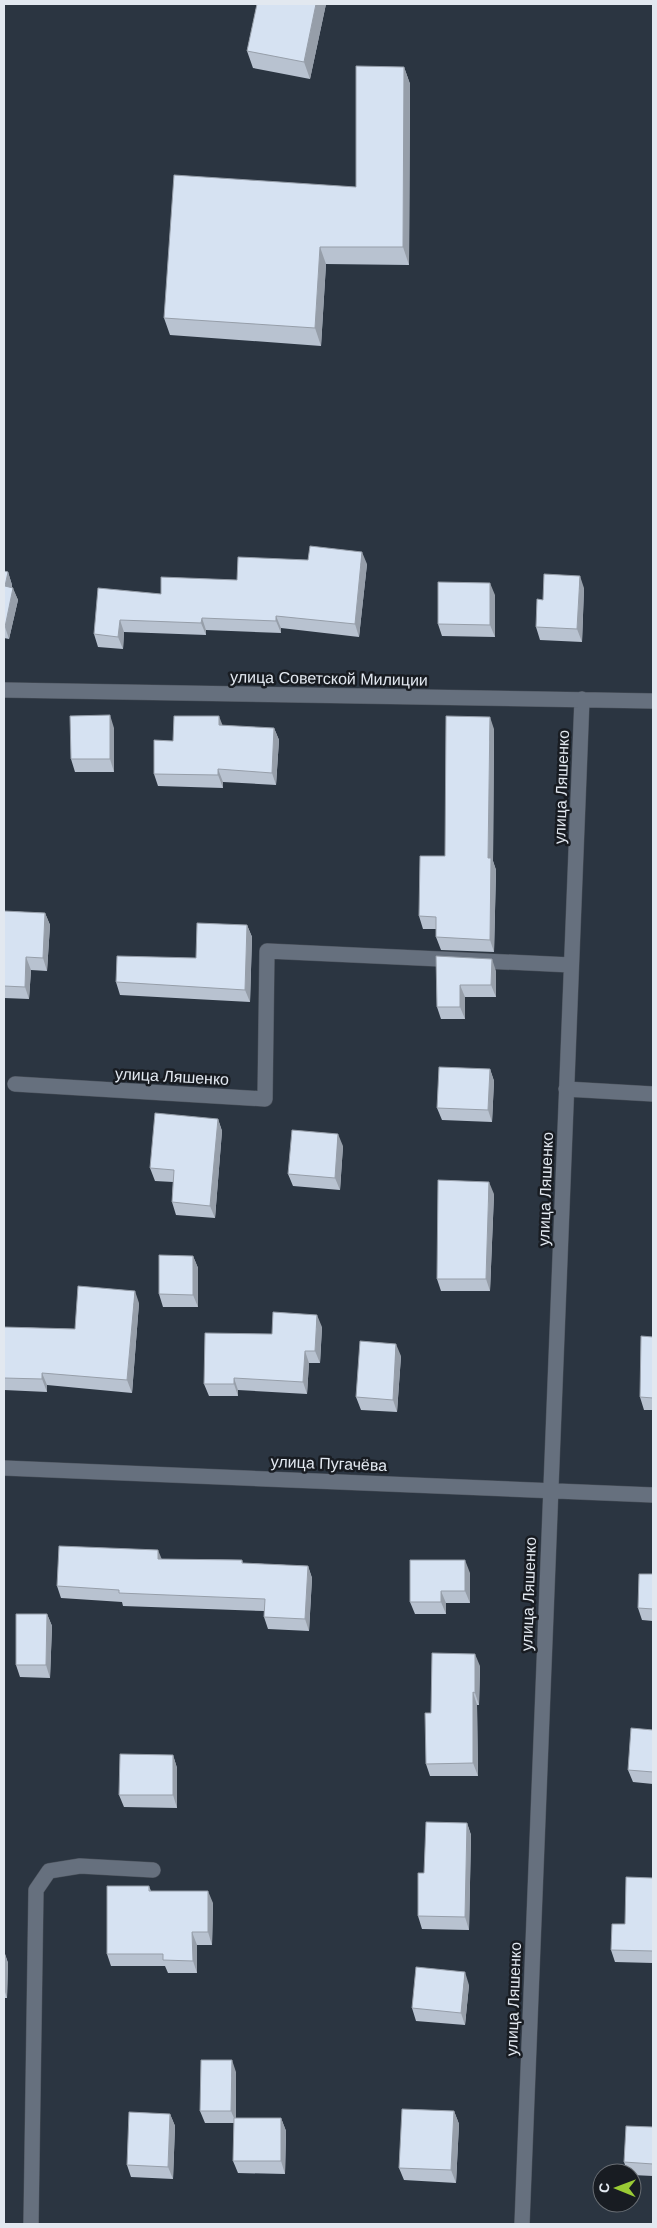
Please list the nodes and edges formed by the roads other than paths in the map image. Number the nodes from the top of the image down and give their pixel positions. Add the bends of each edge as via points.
1 (4, 690) edge
2 (582, 699) junction
3 (653, 701) edge
4 (571, 965) junction
5 (16, 1084) dead end
6 (566, 1089) junction
7 (653, 1094) edge
8 (4, 1468) edge
9 (550, 1489) junction
10 (653, 1495) edge
11 (153, 1870) dead end
12 (31, 2224) edge
13 (522, 2224) edge

1 - 2 street, улица Советской Милиции
2 - 3 street, улица Советской Милиции
2 - 4 street, улица Ляшенко
4 - 5 street, улица Ляшенко via 267,952 265,1099
4 - 6 street, улица Ляшенко
6 - 7 street
6 - 9 street, улица Ляшенко
8 - 9 street, улица Пугачёва
9 - 10 street, улица Пугачёва
9 - 13 street, улица Ляшенко
11 - 12 street via 80,1866 49,1871 36,1890

